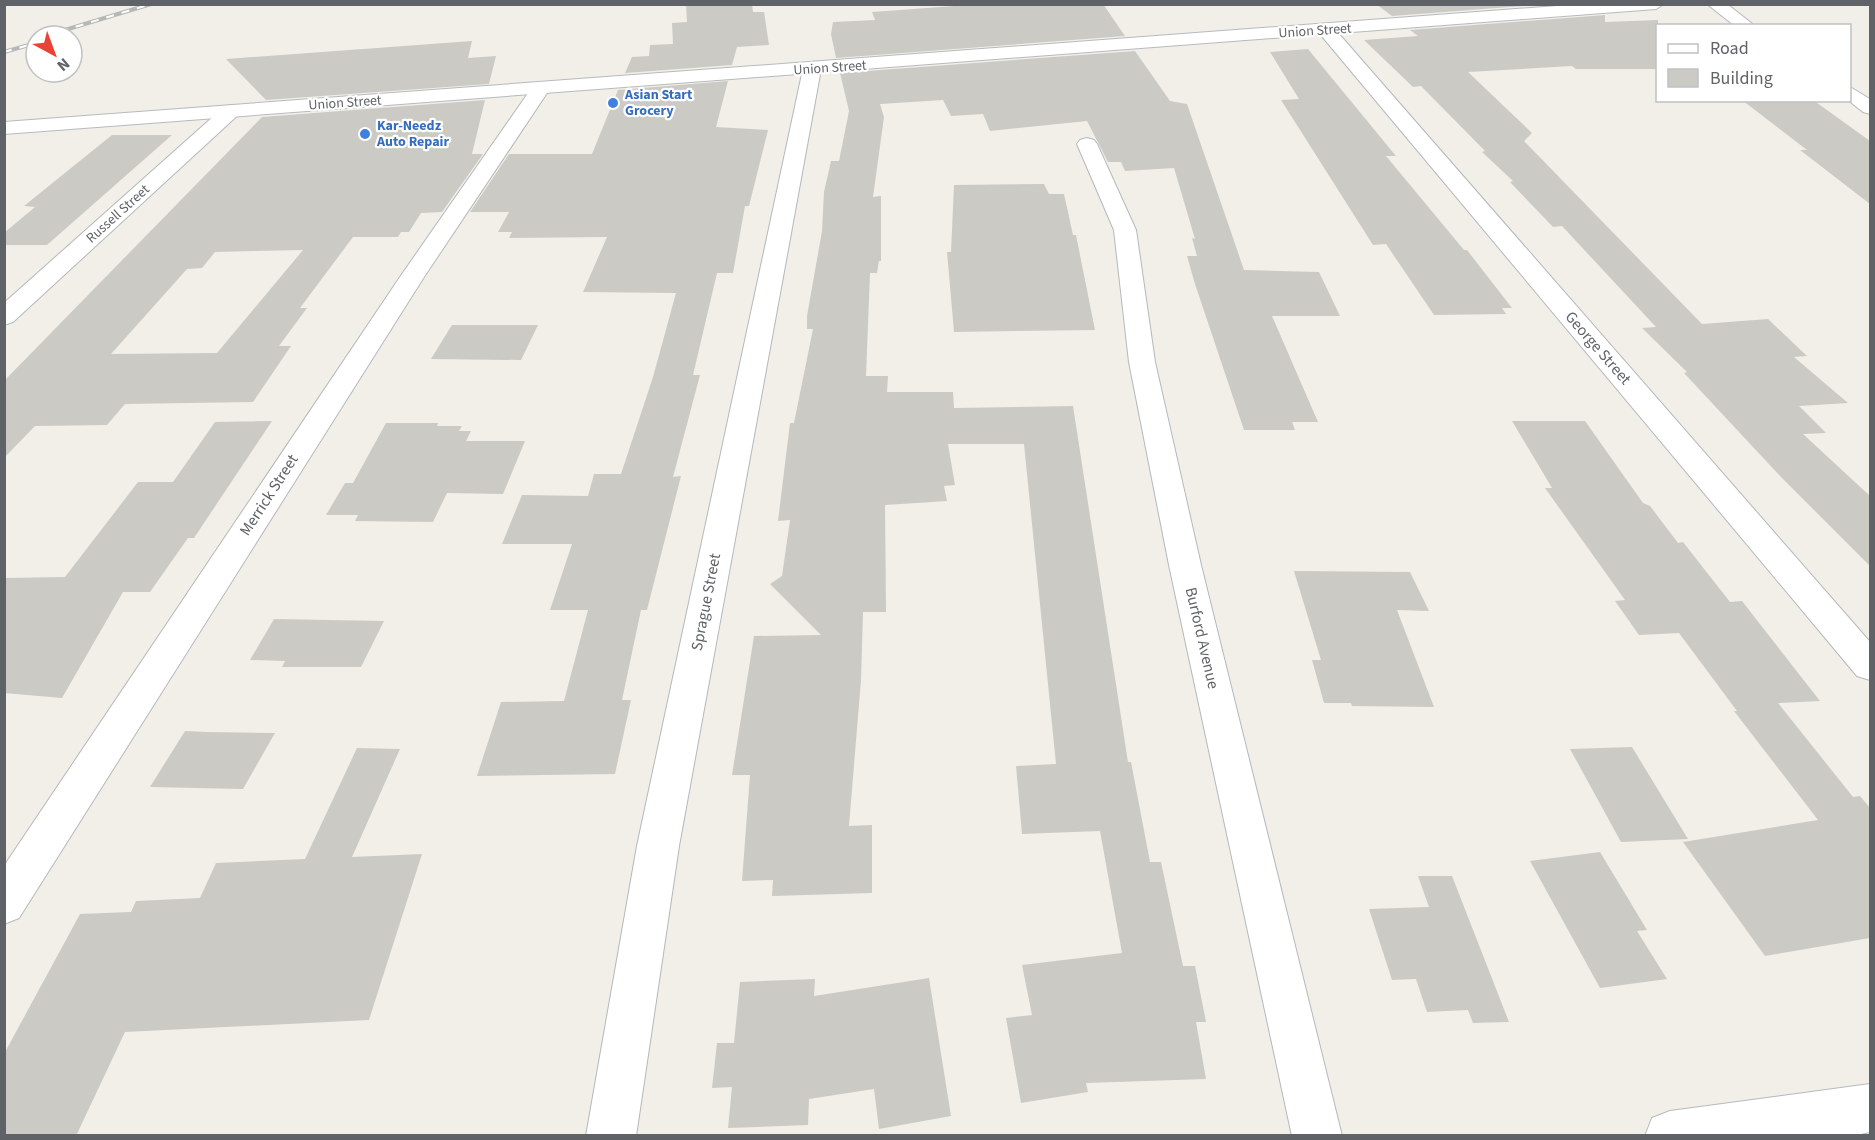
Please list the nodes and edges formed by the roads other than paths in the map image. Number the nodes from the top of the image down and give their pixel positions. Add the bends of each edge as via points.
1 (1656, 4) edge
2 (1715, 4) edge
3 (1744, 24) edge
4 (1326, 30) junction
5 (812, 69) junction
6 (540, 90) junction
7 (1851, 94) edge
8 (1870, 108) edge
9 (231, 111) junction
10 (4, 128) edge
11 (1086, 144) dead end
12 (4, 317) edge
13 (1870, 666) edge
14 (4, 904) edge
15 (1870, 1108) edge
16 (610, 1136) edge
17 (1317, 1136) edge
18 (1670, 1136) edge

1 - 4 street, Union Street
2 - 3 street
4 - 5 street, Union Street
4 - 13 street, George Street
5 - 6 street, Union Street
5 - 16 street, Sprague Street via 658,846
6 - 9 street, Union Street
6 - 14 street, Merrick Street via 399,296
7 - 8 street
9 - 10 street, Union Street
9 - 12 street, Russell Street
11 - 17 street, Burford Avenue via 1125,230 1142,362 1185,565
15 - 18 street

